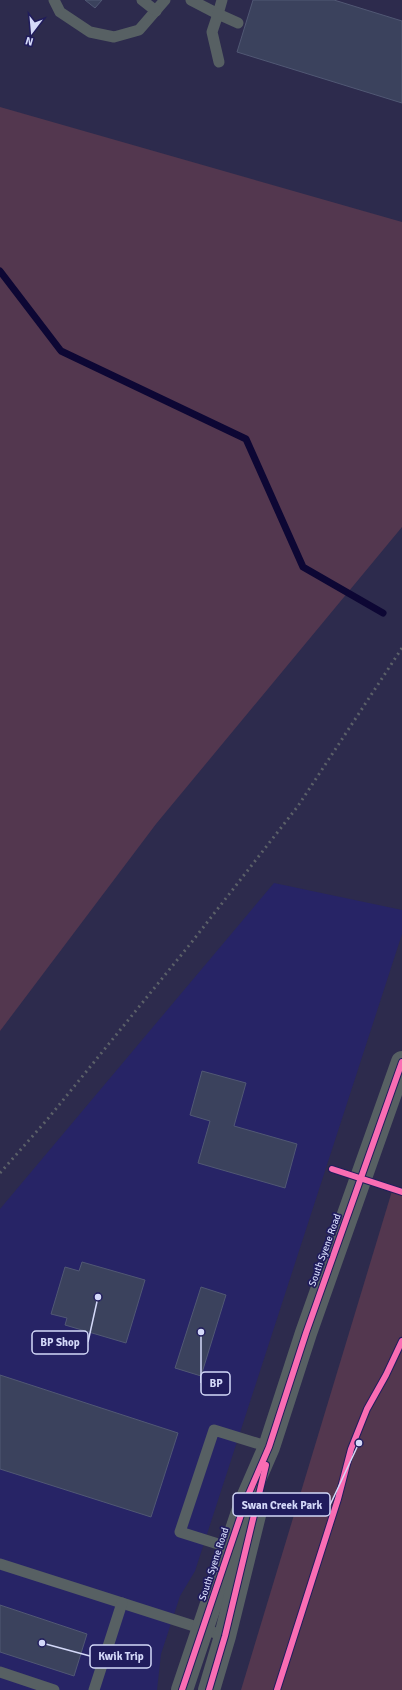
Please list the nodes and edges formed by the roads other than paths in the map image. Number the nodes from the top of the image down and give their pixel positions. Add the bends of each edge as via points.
1 (54, 0) edge
2 (142, 0) edge
3 (165, 0) edge
4 (192, 0) edge
5 (222, 0) edge
6 (156, 11) junction
7 (218, 14) junction
8 (238, 23) dead end
9 (219, 62) dead end
10 (402, 1062) edge
11 (269, 1447) junction
12 (238, 1550) junction
13 (0, 1564) edge
14 (122, 1603) junction
15 (203, 1629) junction
16 (225, 1636) junction
17 (0, 1672) edge
18 (54, 1690) edge
19 (94, 1690) edge
20 (182, 1690) edge
21 (209, 1690) edge

1 - 6 lane via 60,12 90,32 114,37 139,30
2 - 6 lane
3 - 6 lane
4 - 7 lane
5 - 7 lane
7 - 8 lane
7 - 9 lane via 212,32
10 - 11 street, South Syene Road via 306,1332
11 - 12 street, South Syene Road
11 - 12 lane via 214,1430 180,1532
12 - 15 street, South Syene Road
12 - 16 street, South Syene Road
13 - 14 lane
14 - 15 lane
14 - 19 lane
15 - 16 lane
15 - 20 street, South Syene Road
16 - 21 street, South Syene Road
17 - 18 lane

